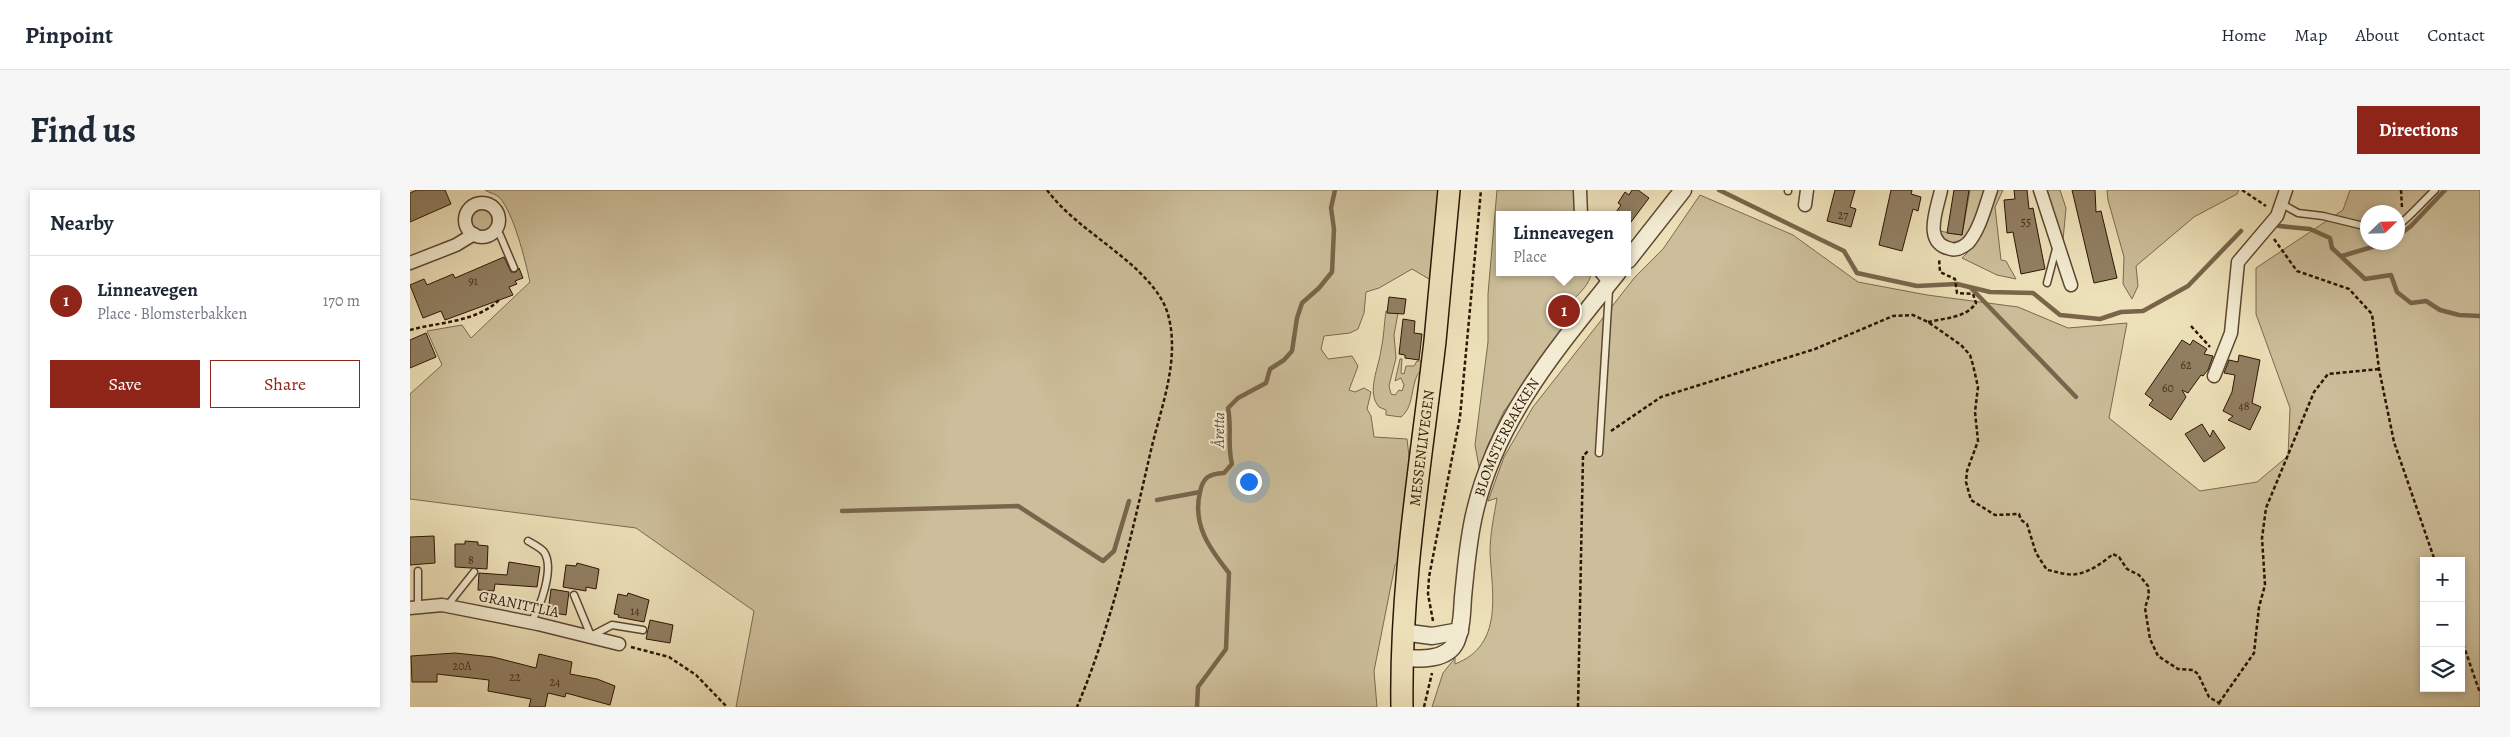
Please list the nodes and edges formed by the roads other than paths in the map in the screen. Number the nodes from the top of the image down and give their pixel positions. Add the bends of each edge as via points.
1 (1449, 190) edge
2 (1580, 190) edge
3 (1683, 190) edge
4 (1807, 190) edge
5 (1941, 190) edge
6 (1991, 190) edge
7 (2040, 190) edge
8 (2286, 190) edge
9 (2435, 190) edge
10 (1805, 205) dead end
11 (2279, 210) junction
12 (1581, 211) edge
13 (2405, 220) edge
14 (2360, 225) edge
15 (496, 230) junction
16 (474, 234) junction
17 (2057, 245) junction
18 (1631, 256) edge
19 (410, 263) edge
20 (514, 268) dead end
21 (1609, 276) edge
22 (2047, 282) dead end
23 (2071, 285) dead end
24 (2214, 376) dead end
25 (1599, 453) dead end
26 (528, 542) dead end
27 (418, 571) dead end
28 (474, 572) dead end
29 (574, 595) dead end
30 (447, 606) junction
31 (414, 608) edge
32 (531, 622) junction
33 (643, 630) dead end
34 (1460, 631) junction
35 (1402, 632) junction
36 (591, 636) junction
37 (620, 644) road end
38 (1401, 658) junction
39 (1402, 707) edge

1 - 35 main road, MESSENLIVEGEN
2 - 12 street
3 - 18 street
4 - 10 street
5 - 6 street via 1933,230 1935,239 1953,250 1968,242
7 - 17 street
8 - 11 street
9 - 13 lane
11 - 14 lane
11 - 24 street via 2268,229 2238,262 2232,334
15 - 16 street via 480,237
15 - 16 street via 498,214 488,204 481,203 473,205 467,212 465,222
15 - 20 lane
16 - 19 street via 456,245
17 - 22 lane
17 - 23 street
21 - 25 lane
21 - 34 street, BLOMSTERBAKKEN via 1522,399 1500,439 1474,512
26 - 32 lane via 544,551 548,560 544,598
27 - 31 lane
28 - 30 lane
29 - 36 lane
30 - 31 street, GRANITTLIA
30 - 32 street, GRANITTLIA
32 - 36 street, GRANITTLIA
33 - 36 lane via 612,624
34 - 35 street via 1432,636
34 - 38 street, BLOMSTERBAKKEN via 1450,650 1441,656
35 - 38 main road, MESSENLIVEGEN
36 - 37 street, GRANITTLIA
38 - 39 main road, MESSENLIVEGEN

